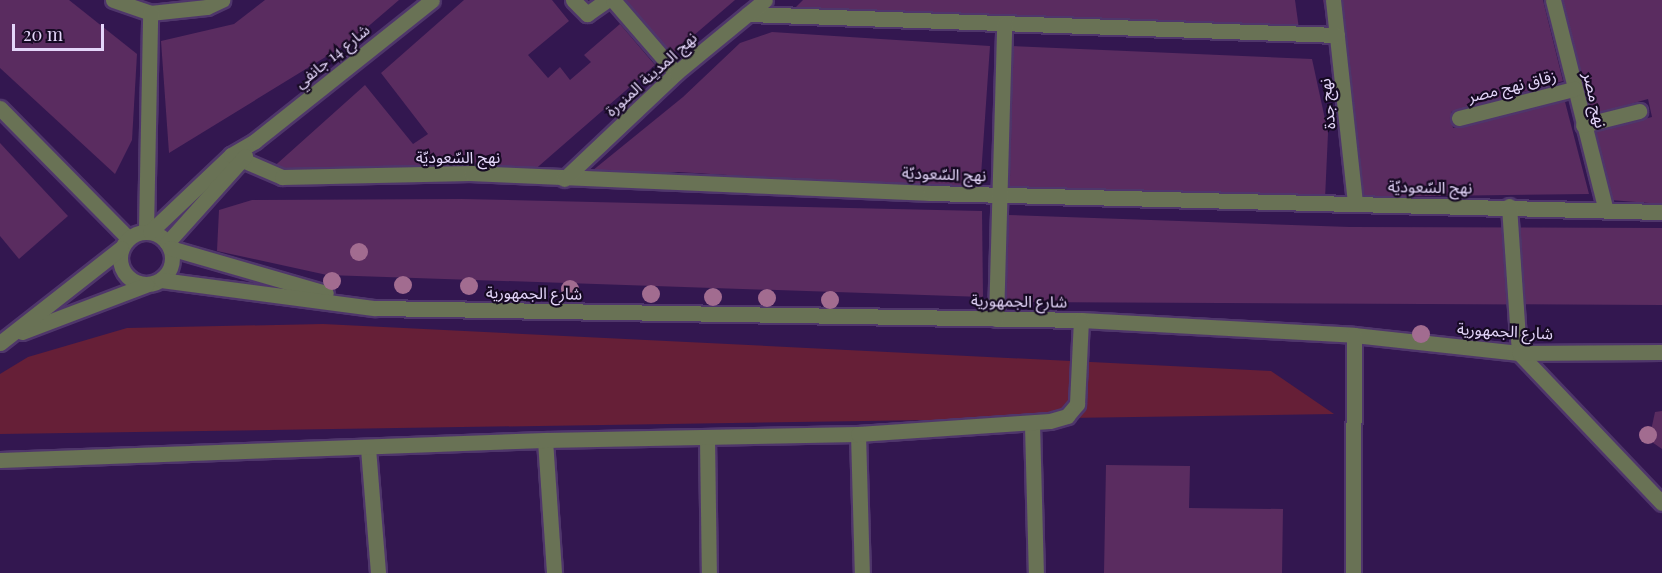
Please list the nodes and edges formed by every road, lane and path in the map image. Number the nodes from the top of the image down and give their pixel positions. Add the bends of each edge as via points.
1 (112, 0) edge
2 (222, 0) edge
3 (432, 0) edge
4 (573, 0) edge
5 (607, 0) edge
6 (613, 0) edge
7 (765, 0) edge
8 (1333, 0) edge
9 (1553, 0) edge
10 (150, 14) junction
11 (748, 14) junction
12 (1004, 24) junction
13 (1337, 35) junction
14 (676, 73) junction
15 (1574, 89) junction
16 (0, 108) edge
17 (1639, 111) dead end
18 (1459, 118) dead end
19 (1583, 125) junction
20 (236, 158) junction
21 (564, 179) junction
22 (1002, 194) junction
23 (1355, 203) junction
24 (1509, 206) junction
25 (1605, 207) junction
26 (1662, 212) edge
27 (148, 232) junction
28 (124, 243) junction
29 (169, 246) junction
30 (162, 279) junction
31 (146, 285) junction
32 (375, 308) junction
33 (996, 319) junction
34 (1081, 320) junction
35 (1354, 335) junction
36 (4, 340) edge
37 (1662, 352) edge
38 (1519, 353) junction
39 (1032, 424) junction
40 (858, 434) junction
41 (707, 438) junction
42 (545, 440) junction
43 (368, 448) junction
44 (0, 460) edge
45 (1662, 503) edge
46 (378, 573) edge
47 (554, 573) edge
48 (709, 573) edge
49 (862, 573) edge
50 (1035, 573) edge
51 (1353, 573) edge

1 - 10 street
2 - 10 street via 207,7
3 - 20 street, شارع 14 جانفي
4 - 5 street via 587,14
6 - 14 street
7 - 11 street, نهج المدينة المنورة
8 - 13 street, نهج جدة
9 - 15 street, نهج مصر
10 - 27 street
11 - 12 street
11 - 14 street, نهج المدينة المنورة
12 - 13 street
12 - 22 street
13 - 23 street, نهج جدة
14 - 21 street, نهج المدينة المنورة
15 - 18 street, زقاق نهج مصر
15 - 19 street, نهج مصر
16 - 28 street
17 - 19 street
19 - 25 street, نهج مصر
20 - 21 street, نهج السّعوديّة via 282,177 471,173
20 - 27 street
20 - 29 street
21 - 22 street, نهج السّعوديّة
22 - 23 street, نهج السّعوديّة
22 - 33 street
23 - 24 street, نهج السّعوديّة
24 - 25 street, نهج السّعوديّة
24 - 38 street
25 - 26 street, نهج السّعوديّة
27 - 28 street
27 - 29 street
28 - 31 street via 124,273
28 - 36 street
29 - 30 street via 171,265
29 - 32 street, شارع الجمهورية
30 - 31 street
30 - 32 street, شارع الجمهورية
31 - 36 street
32 - 33 street, شارع الجمهورية
33 - 34 street, شارع الجمهورية
34 - 35 street, شارع الجمهورية
34 - 39 street via 1077,404 1067,416
35 - 38 street, شارع الجمهورية
35 - 51 street
37 - 38 street, شارع الجمهورية
38 - 45 street
39 - 40 street
39 - 50 street
40 - 41 street
40 - 49 street
41 - 42 street
41 - 48 street
42 - 43 street
42 - 47 street
43 - 44 street
43 - 46 street

